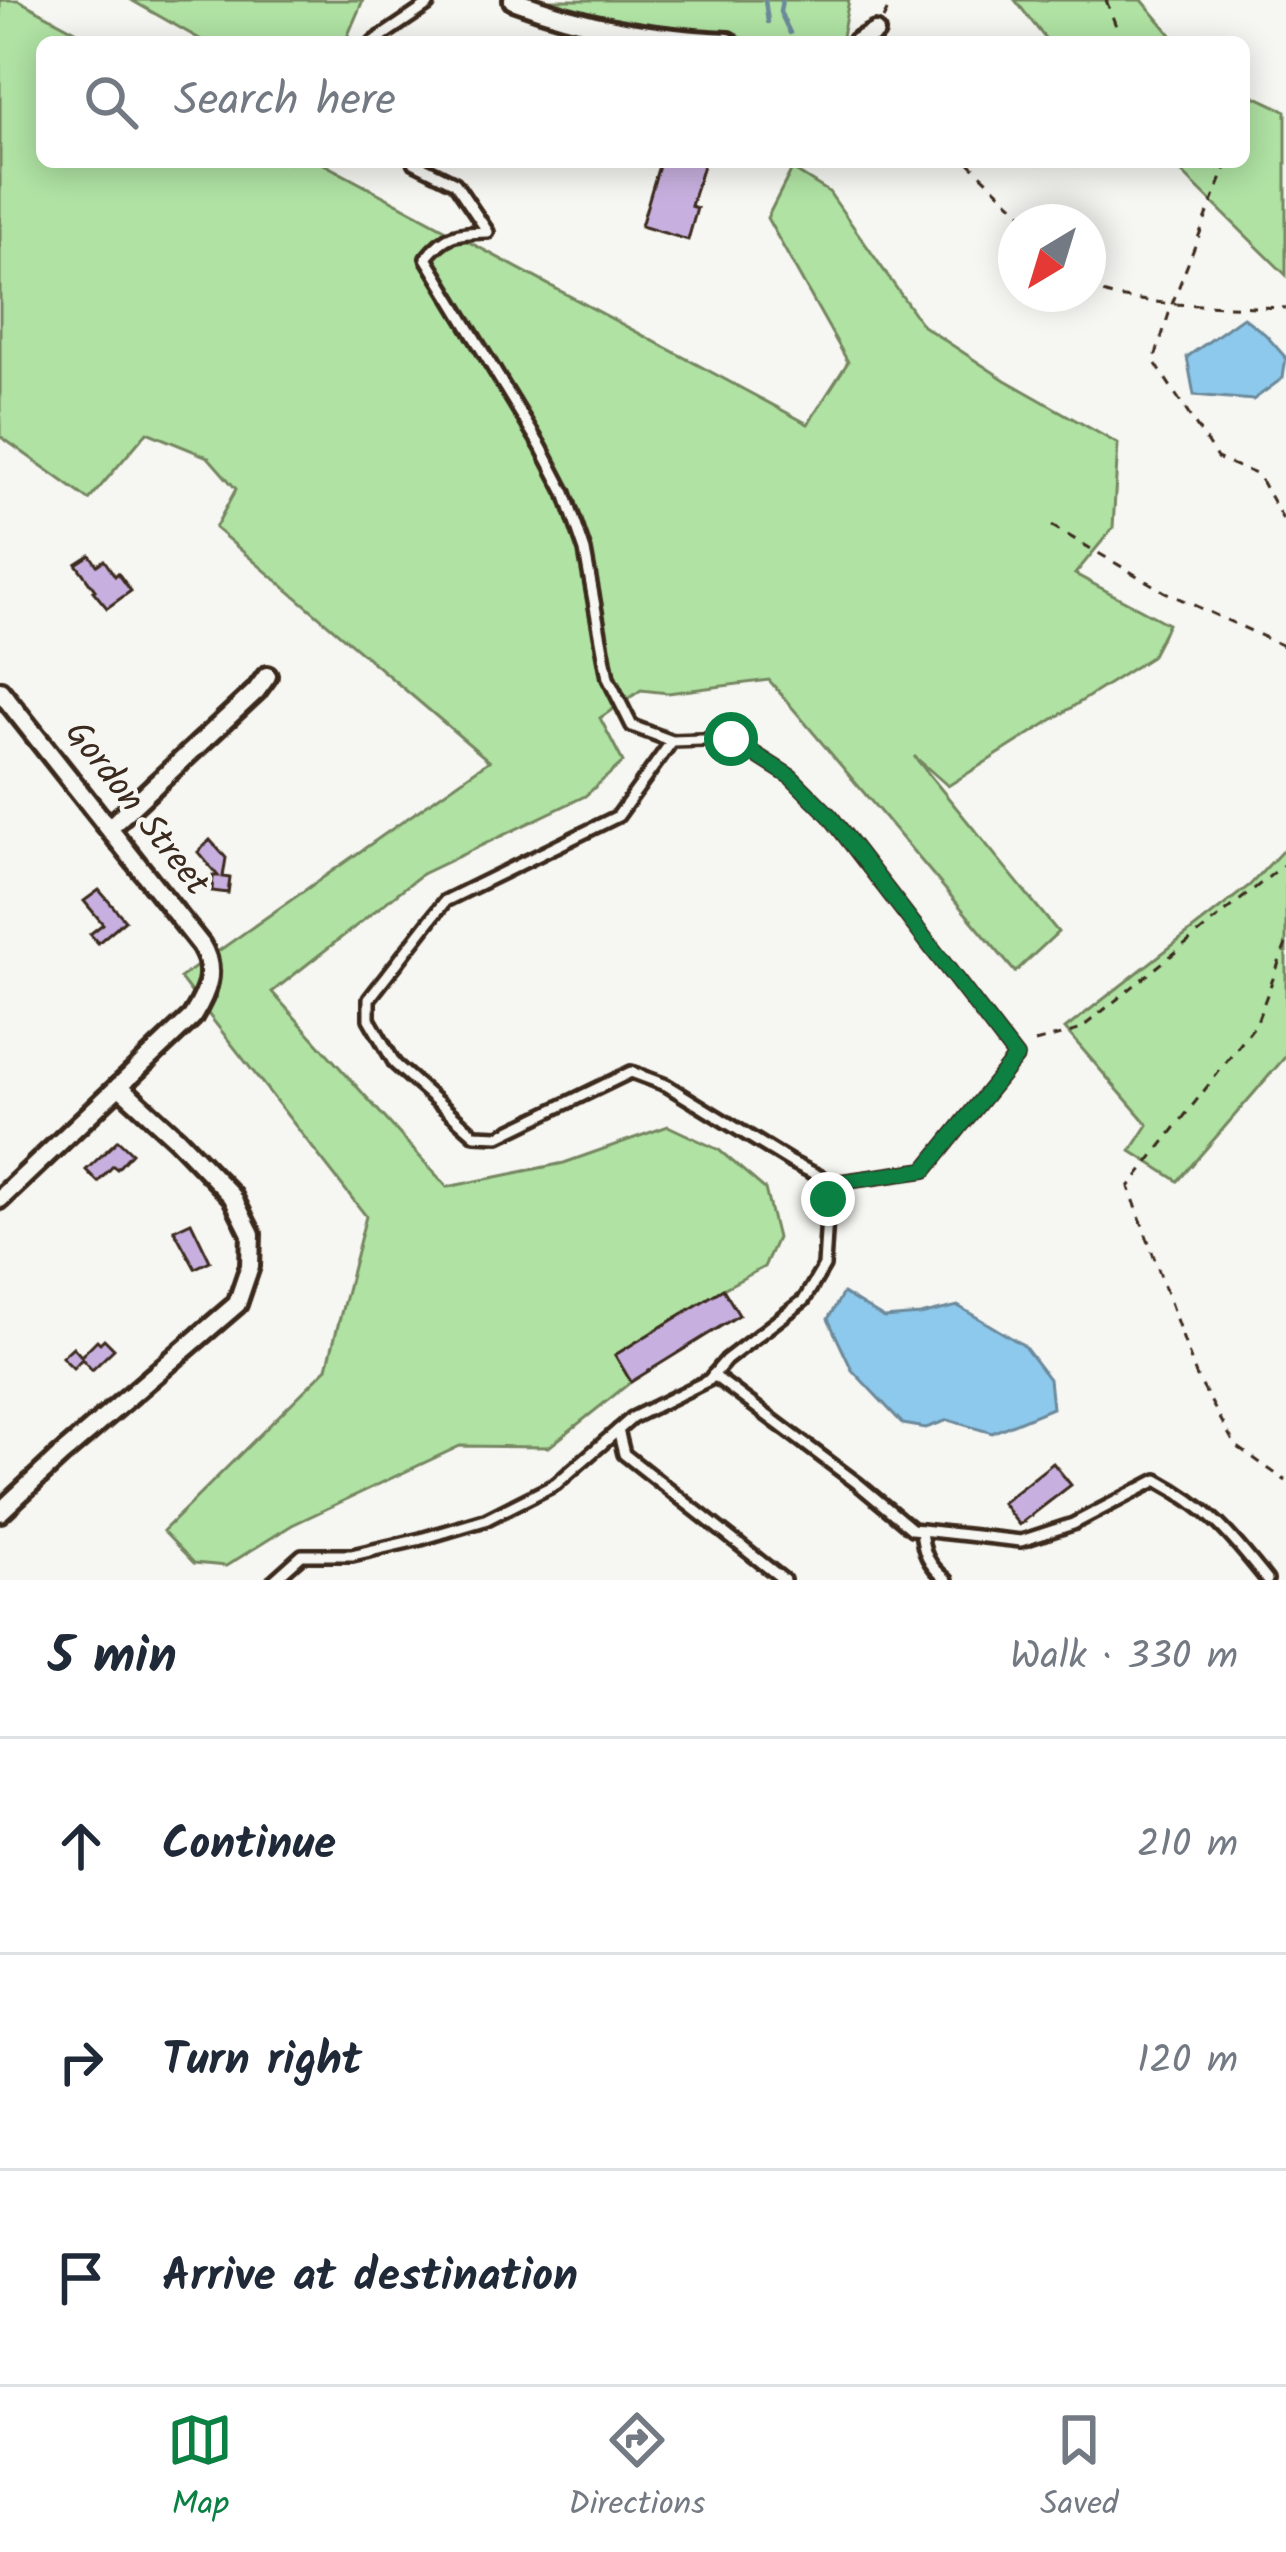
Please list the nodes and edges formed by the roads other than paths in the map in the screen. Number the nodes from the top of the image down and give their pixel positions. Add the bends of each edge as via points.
1 (513, 0) edge
2 (428, 5) dead end
3 (875, 32) road end
4 (382, 36) edge
5 (647, 36) edge
6 (868, 36) edge
7 (425, 168) edge
8 (268, 676) dead end
9 (0, 691) edge
10 (672, 742) junction
11 (109, 828) junction
12 (118, 1086) junction
13 (833, 1183) junction
14 (0, 1199) edge
15 (713, 1376) junction
16 (618, 1430) junction
17 (0, 1512) edge
18 (921, 1530) junction
19 (274, 1580) edge
20 (784, 1580) edge
21 (946, 1580) edge
22 (1267, 1580) edge

1 - 5 street
2 - 4 lane
3 - 6 street
7 - 10 lane via 455,183 488,232 441,239 426,259 565,493 585,551 608,678 632,726
8 - 11 street
9 - 11 street, Gordon Street
10 - 13 lane via 731,739 791,777 1016,1057 925,1170
10 - 13 lane via 618,816 445,901 369,999 369,1019 395,1064 476,1135 499,1136 631,1072 666,1084
11 - 12 street, Gordon Street via 201,945 210,973 192,1017
12 - 14 street
12 - 17 street via 232,1196 250,1234 250,1266 237,1304
13 - 15 lane via 824,1266 804,1300
15 - 16 lane
15 - 18 lane
16 - 19 lane via 556,1484 485,1520 352,1555 302,1556
16 - 20 lane via 624,1454
18 - 21 lane via 923,1554
18 - 22 lane via 1021,1541 1073,1525 1157,1480 1228,1530

